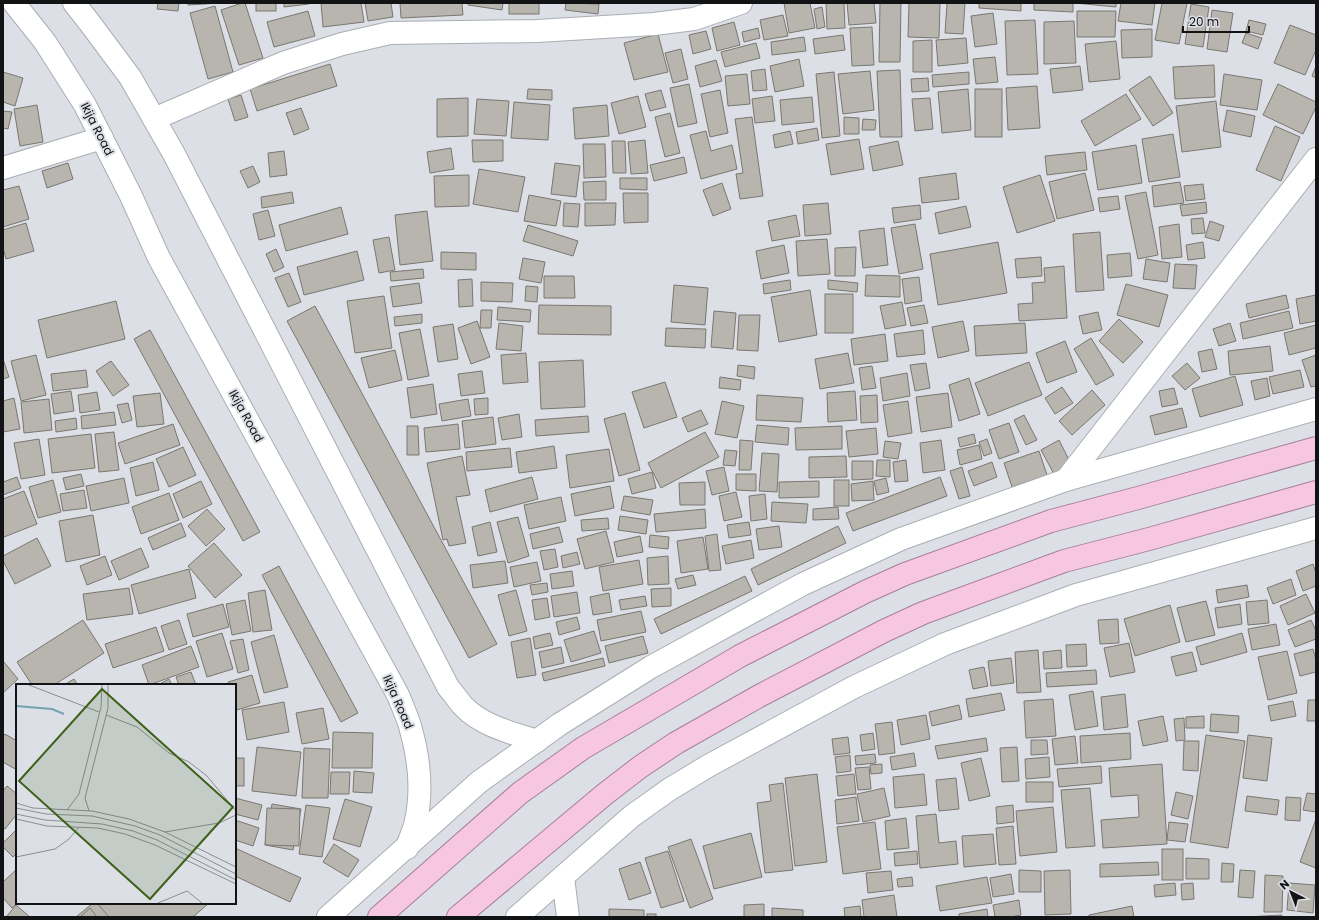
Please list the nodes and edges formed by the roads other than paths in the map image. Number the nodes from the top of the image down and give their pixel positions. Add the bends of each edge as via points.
1 (14, 3) edge
2 (74, 3) edge
3 (741, 3) edge
4 (154, 119) junction
5 (102, 138) junction
6 (1316, 159) edge
7 (3, 168) edge
8 (1316, 409) edge
9 (1316, 448) edge
10 (1066, 480) junction
11 (1316, 492) edge
12 (1316, 528) edge
13 (537, 741) junction
14 (407, 848) junction
15 (563, 876) junction
16 (328, 917) edge
17 (379, 917) edge
18 (458, 917) edge
19 (517, 917) edge
20 (568, 917) edge

1 - 5 street, Ikija Road via 45,42 85,105
2 - 4 street via 130,77
3 - 4 street via 694,19 654,24 537,31 390,33 342,44 283,63
4 - 13 street via 448,686 464,707 483,721
5 - 7 street
5 - 14 street, Ikija Road via 159,258 398,695 412,731 419,778 415,824
6 - 10 street
8 - 10 street
9 - 17 highway via 1051,521 865,592 740,656 583,748 520,793
10 - 13 street via 901,539 803,584 651,667
11 - 18 highway via 1064,561 923,613 884,631 761,695 658,755 605,794
12 - 15 street via 1076,595 938,647 854,687 670,789 632,816
13 - 14 street via 479,782
14 - 16 street
15 - 19 street
15 - 20 street

